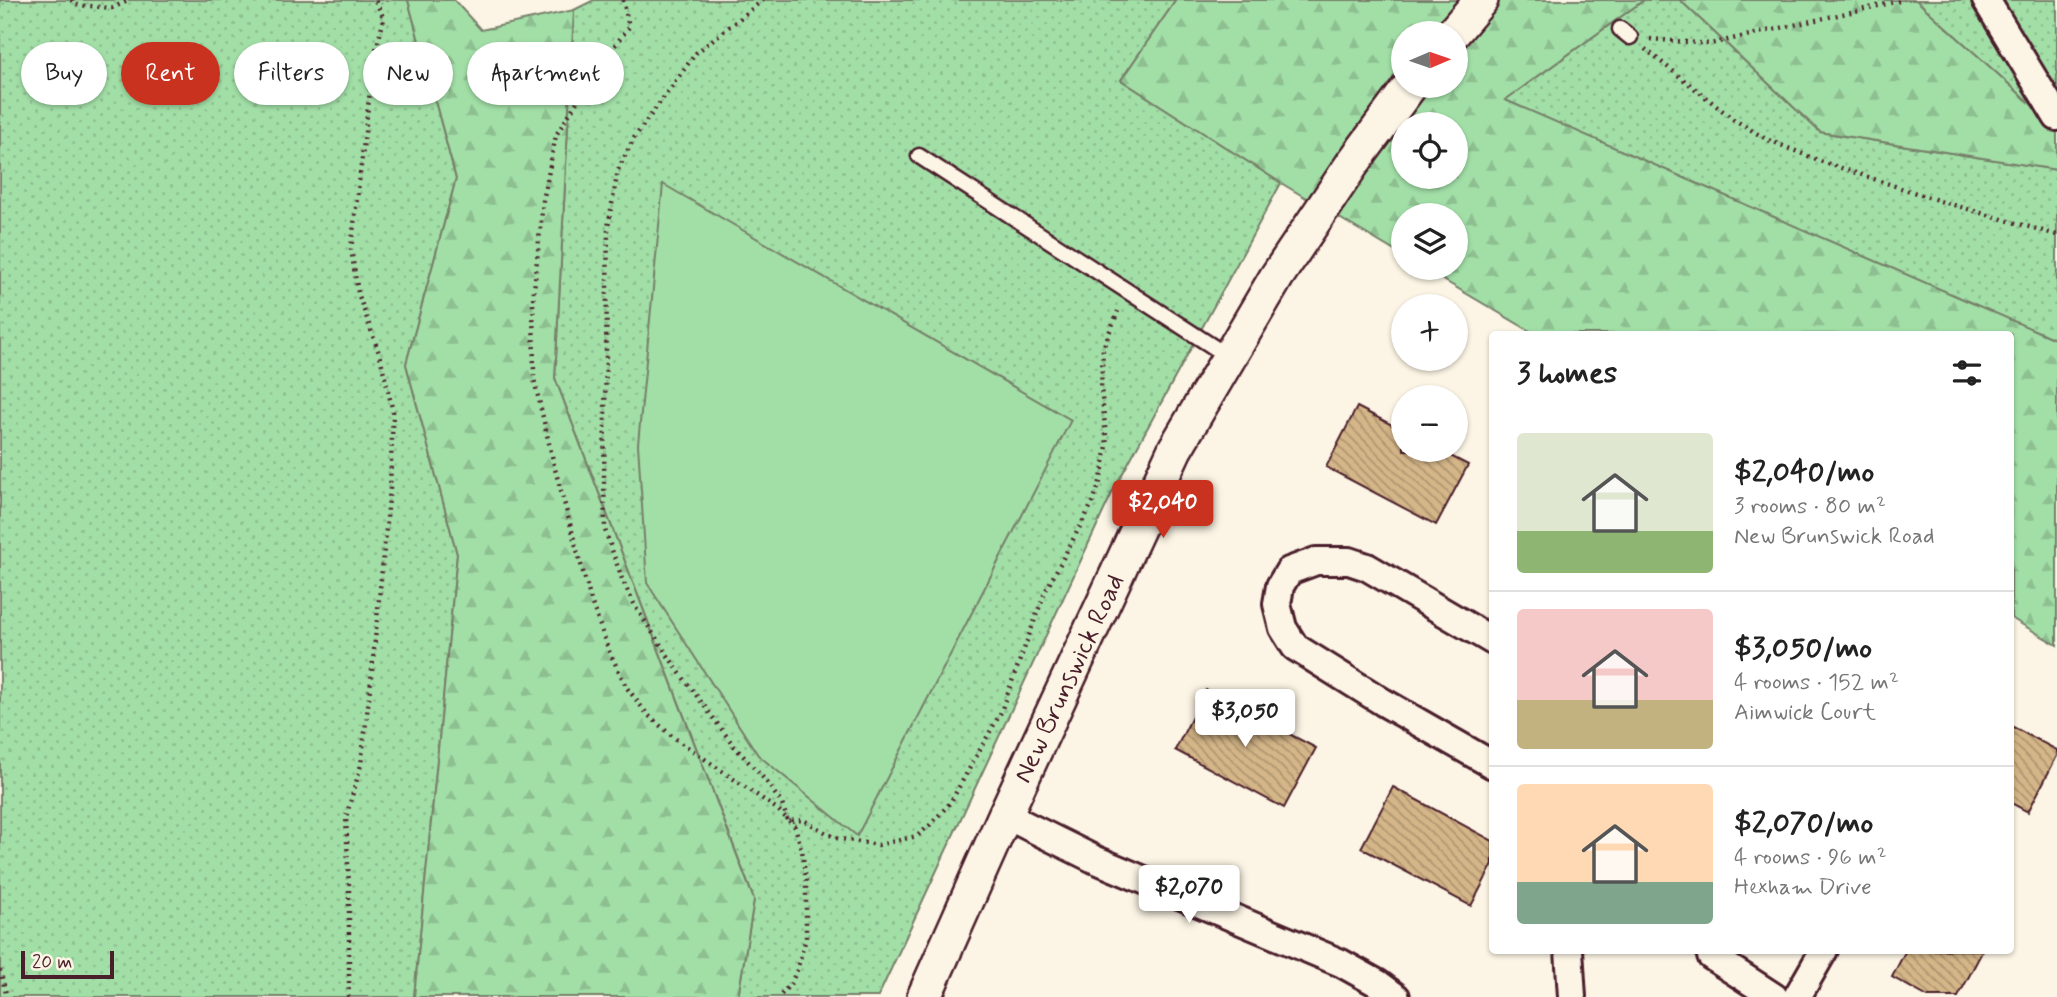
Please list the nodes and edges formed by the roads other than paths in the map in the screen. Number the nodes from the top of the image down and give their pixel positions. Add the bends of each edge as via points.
1 (1481, 0) edge
2 (1986, 0) edge
3 (1463, 21) edge
4 (1401, 98) edge
5 (2057, 117) edge
6 (919, 156) dead end
7 (1229, 358) junction
8 (1489, 639) edge
9 (1489, 763) edge
10 (1005, 815) junction
11 (1569, 954) edge
12 (1711, 954) edge
13 (1822, 954) edge
14 (924, 997) edge
15 (1396, 997) edge
16 (1572, 997) edge
17 (1774, 997) edge
18 (1797, 997) edge

1 - 3 street
2 - 5 street
4 - 7 street, New Brunswick Road via 1277,276
6 - 7 lane
7 - 10 street, New Brunswick Road via 1175,449
8 - 9 street via 1367,567 1349,562 1316,561 1289,571 1280,586 1277,604 1283,628 1295,647
10 - 14 street, New Brunswick Road
10 - 15 street via 1094,859 1341,963
11 - 16 street
12 - 17 street
13 - 18 street

